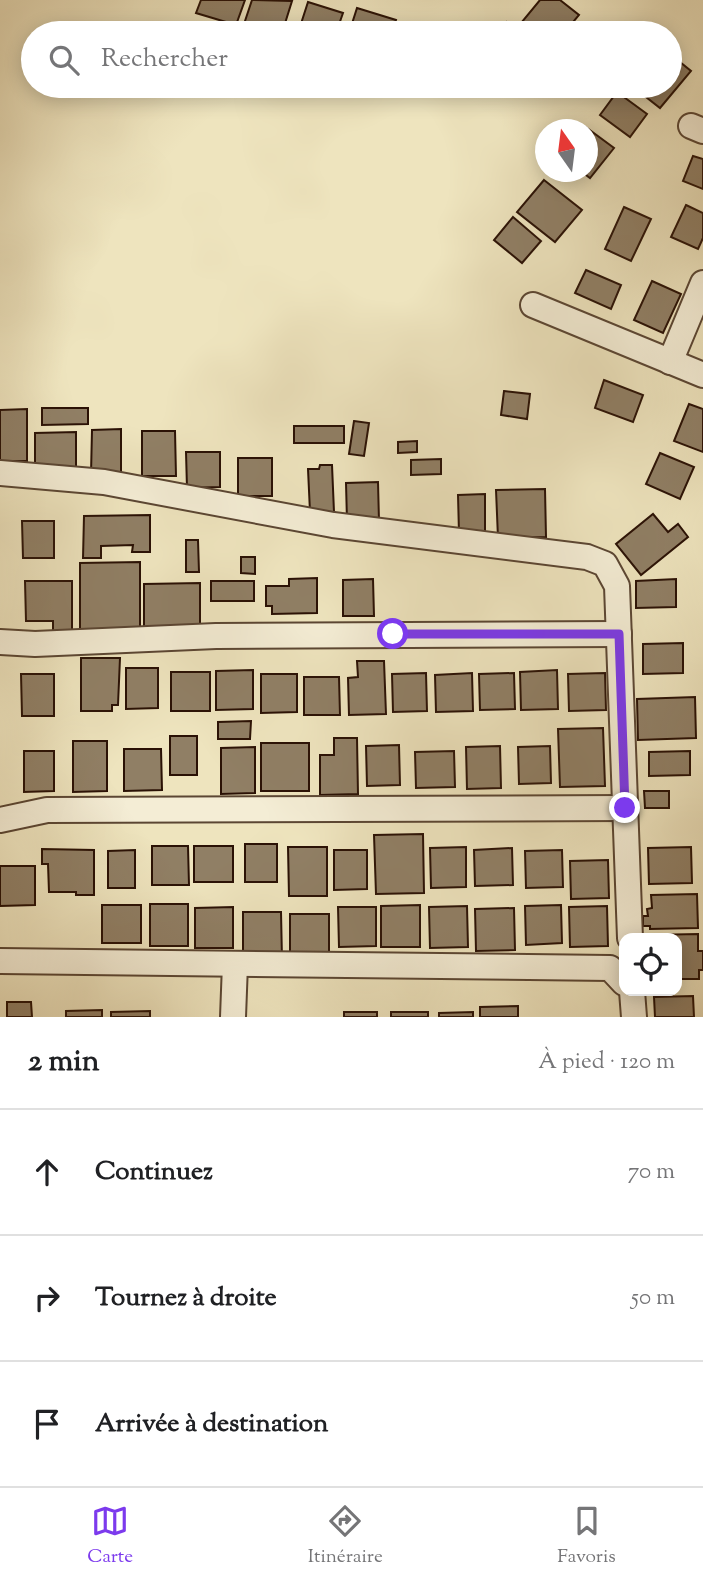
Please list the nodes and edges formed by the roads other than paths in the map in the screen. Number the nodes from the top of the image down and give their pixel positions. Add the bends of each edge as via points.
1 (703, 283) edge
2 (533, 305) dead end
3 (670, 362) junction
4 (703, 375) edge
5 (0, 473) edge
6 (619, 634) junction
7 (0, 642) edge
8 (625, 808) junction
9 (0, 820) edge
10 (630, 933) edge
11 (0, 961) edge
12 (235, 964) junction
13 (619, 978) edge
14 (632, 996) edge
15 (233, 1017) edge
16 (634, 1017) edge

1 - 3 street
2 - 3 street
3 - 4 street
5 - 6 street via 104,482 333,525 587,557 605,564 617,586
6 - 7 street via 257,635
6 - 8 street
8 - 9 street via 47,810
8 - 10 street
11 - 12 street
12 - 13 street via 610,968
12 - 15 street
14 - 16 street

